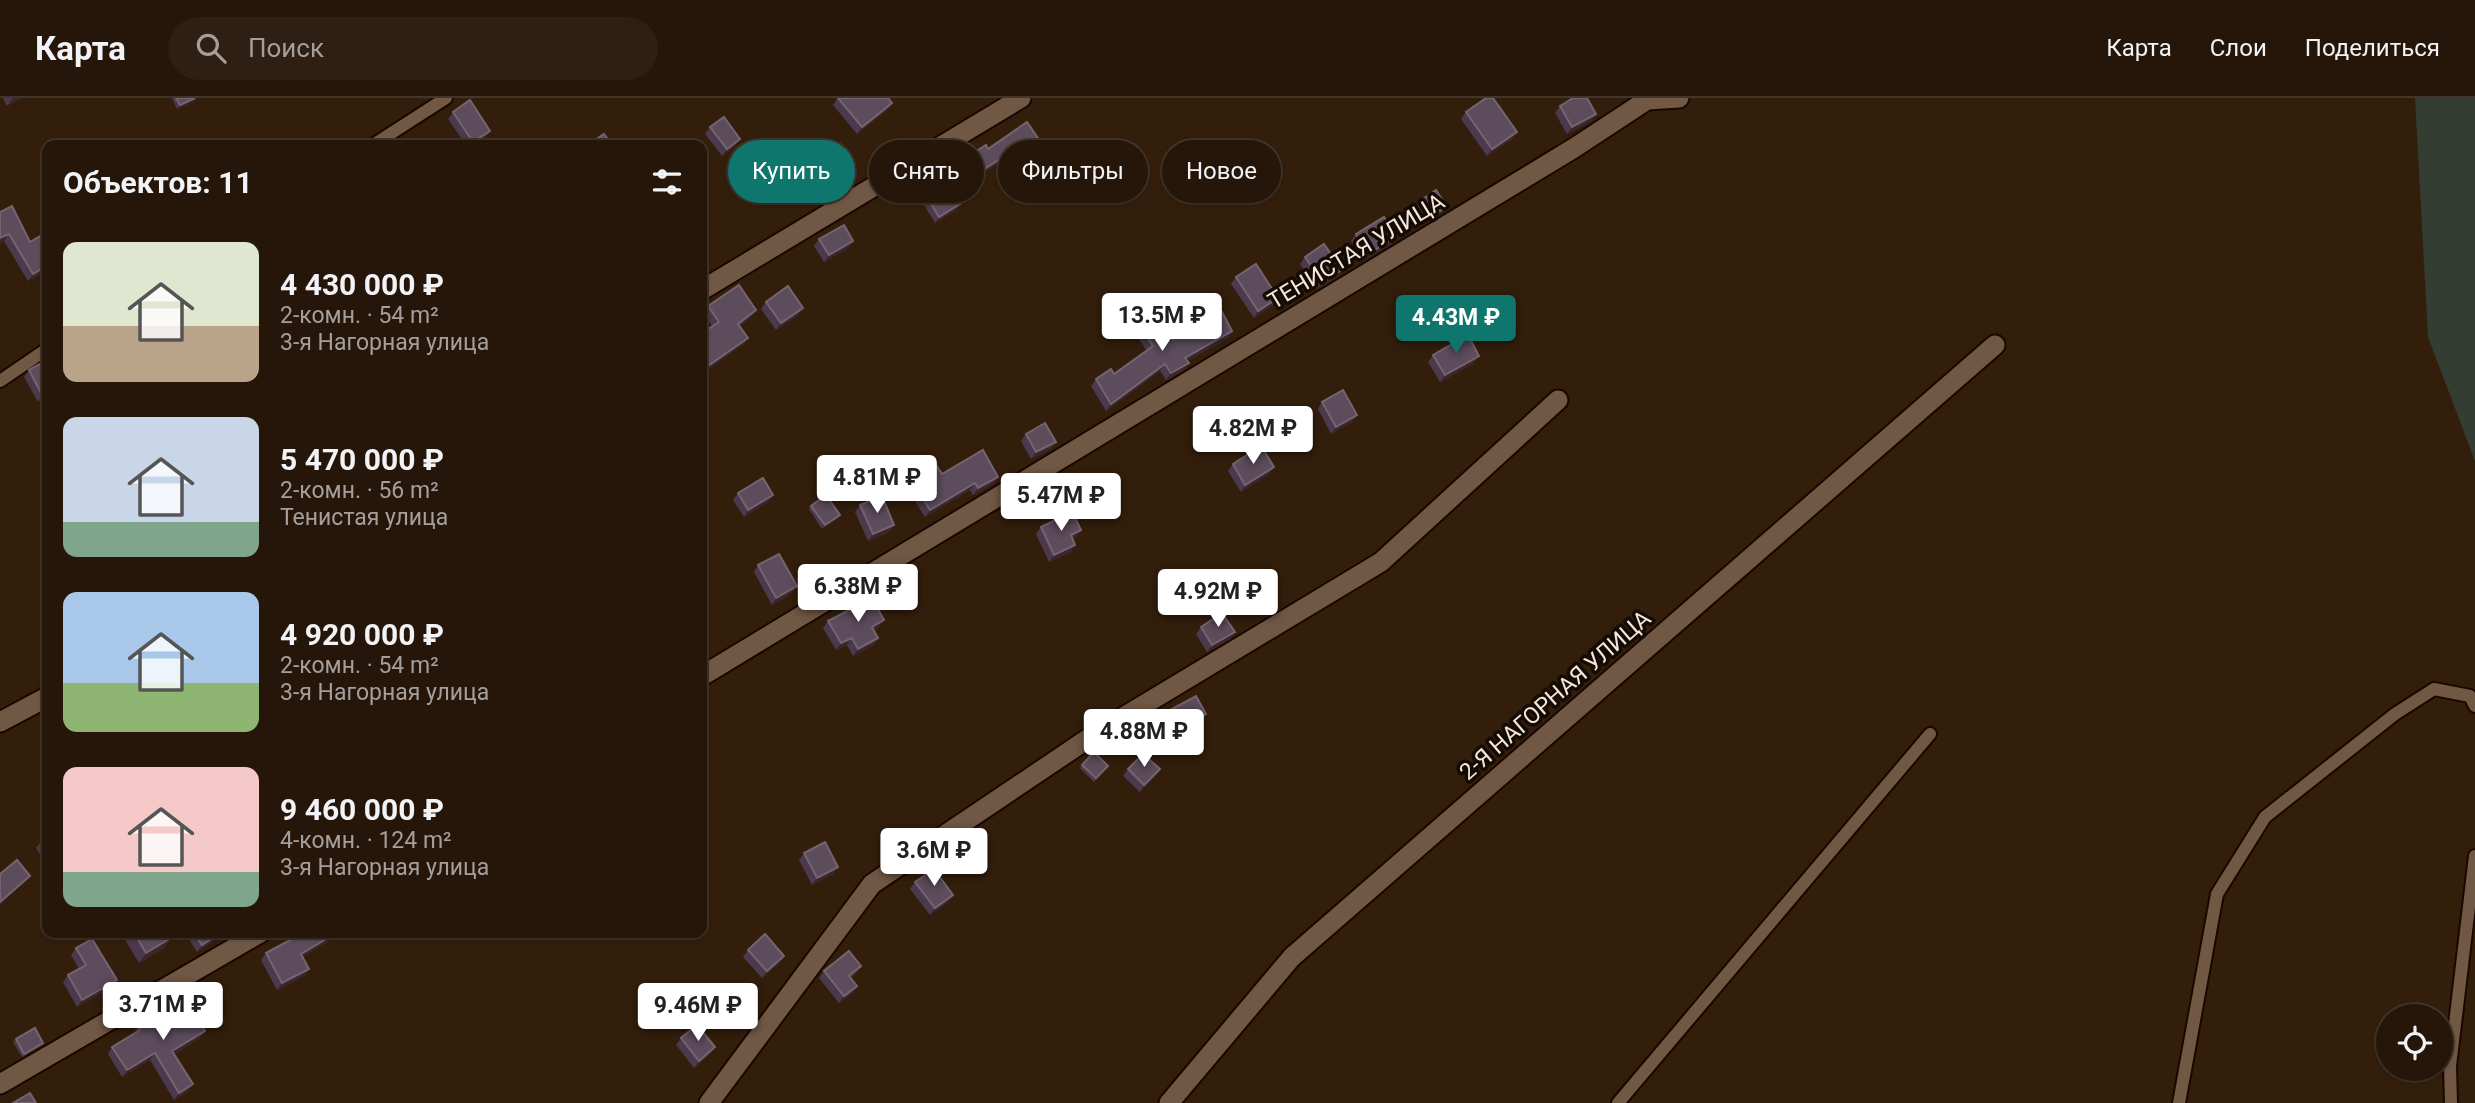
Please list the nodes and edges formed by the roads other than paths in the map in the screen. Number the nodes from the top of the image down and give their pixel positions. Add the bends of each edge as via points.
1 (446, 98) edge
2 (1021, 98) edge
3 (1679, 98) edge
4 (381, 140) edge
5 (707, 287) edge
6 (1994, 345) dead end
7 (42, 352) edge
8 (0, 381) edge
9 (1558, 400) dead end
10 (707, 673) edge
11 (42, 700) edge
12 (2475, 706) edge
13 (0, 722) edge
14 (1930, 734) dead end
15 (2475, 856) edge
16 (251, 938) edge
17 (0, 1084) edge
18 (709, 1103) edge
19 (1169, 1103) edge
20 (1618, 1103) edge
21 (2179, 1103) edge
22 (2451, 1103) edge

1 - 4 lane
2 - 5 street
3 - 10 street, ТЕНИСТАЯ УЛИЦА via 1647,100
6 - 19 street, 2-Я НАГОРНАЯ УЛИЦА via 1292,957
7 - 8 lane
9 - 18 street via 1381,562 1092,736 872,884
11 - 13 street
12 - 21 lane via 2470,696 2434,689 2395,713 2265,817 2217,894
14 - 20 lane
15 - 22 lane via 2450,1066
16 - 17 street

